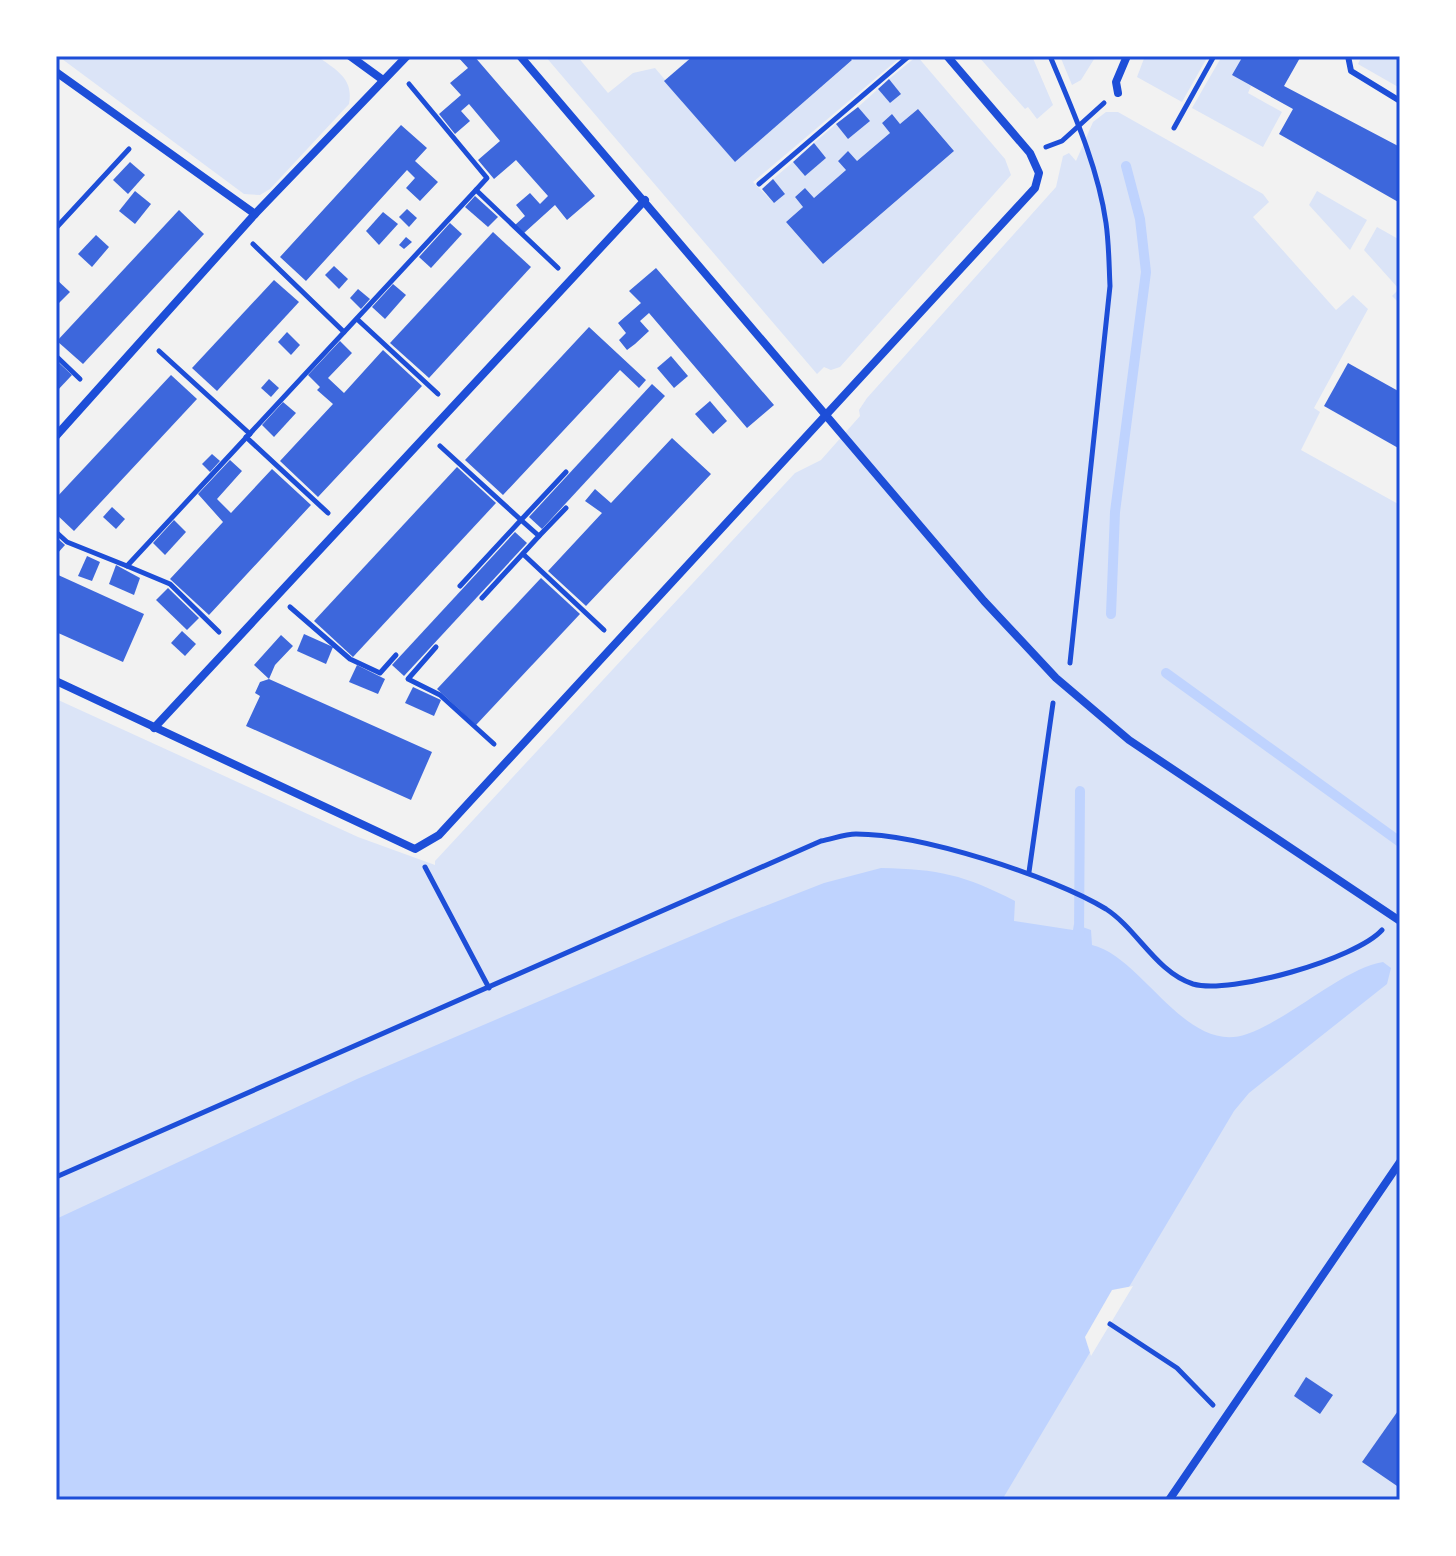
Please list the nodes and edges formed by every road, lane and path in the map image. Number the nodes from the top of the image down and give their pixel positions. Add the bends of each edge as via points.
1 (350, 56) edge
2 (407, 56) edge
3 (520, 56) edge
4 (909, 56) edge
5 (947, 56) edge
6 (1050, 56) edge
7 (1127, 56) edge
8 (1214, 56) edge
9 (1348, 56) edge
10 (395, 67) junction
11 (56, 72) edge
12 (383, 80) junction
13 (1118, 93) joint
14 (1400, 101) edge
15 (1079, 126) junction
16 (1174, 128) dead end
17 (143, 134) junction
18 (1030, 153) junction
19 (759, 184) dead end
20 (476, 190) junction
21 (645, 200) junction
22 (255, 214) junction
23 (56, 228) edge
24 (240, 231) junction
25 (570, 280) junction
26 (357, 319) junction
27 (344, 332) junction
28 (145, 337) junction
29 (56, 356) edge
30 (95, 393) junction
31 (453, 407) junction
32 (827, 414) junction
33 (427, 434) junction
34 (56, 436) edge
35 (248, 436) junction
36 (566, 472) dead end
37 (566, 508) dead end
38 (521, 520) junction
39 (342, 526) junction
40 (56, 532) edge
41 (539, 536) junction
42 (523, 554) junction
43 (127, 566) junction
44 (460, 586) dead end
45 (278, 596) junction
46 (482, 598) dead end
47 (617, 642) junction
48 (232, 644) junction
49 (436, 647) dead end
50 (396, 655) dead end
51 (1056, 678) junction
52 (56, 681) edge
53 (1067, 688) junction
54 (154, 728) junction
55 (510, 758) junction
56 (415, 849) junction
57 (1029, 872) junction
58 (1397, 919) edge
59 (489, 988) junction
60 (1400, 1162) edge
61 (56, 1177) edge
62 (1110, 1324) dead end
63 (1226, 1415) junction
64 (1169, 1500) edge

1 - 12 street
2 - 10 street
3 - 21 street
4 - 19 path
5 - 18 street
6 - 15 path
7 - 13 street via 1116,82
8 - 16 path
9 - 14 lane via 1351,71
10 - 12 street
10 - 20 path via 487,178
11 - 17 street
12 - 22 street
13 - 15 path
15 - 18 path via 1062,141
15 - 53 path via 1107,224 1110,286
17 - 22 street
17 - 23 path
18 - 32 street via 1039,173 1029,195
20 - 25 path
20 - 26 path
21 - 25 street
21 - 32 street
22 - 24 street
24 - 27 path
24 - 28 street
25 - 31 street
26 - 27 path
26 - 31 path
27 - 35 path
28 - 30 street
28 - 35 path
29 - 30 path
30 - 34 street
31 - 33 street
32 - 47 street
32 - 51 street
33 - 38 path
33 - 39 street
35 - 39 path
35 - 43 path
36 - 38 path
37 - 41 path
38 - 41 path
38 - 44 path
39 - 45 street
40 - 43 path via 67,542
41 - 42 path
42 - 46 path
42 - 47 path
43 - 48 path via 170,584
45 - 48 street
45 - 50 path via 350,659 380,673
47 - 55 street
48 - 54 street
49 - 55 path via 408,679 440,695
51 - 53 street
51 - 57 path
52 - 54 street
53 - 58 street via 1129,740
54 - 56 street
55 - 56 street via 439,835
56 - 59 path
57 - 58 path via 1116,918 1169,969 1192,983 1220,987 1325,961 1378,935
57 - 59 path via 910,841 855,834 821,841
59 - 61 path
60 - 63 street
62 - 63 path via 1177,1368
63 - 64 street

